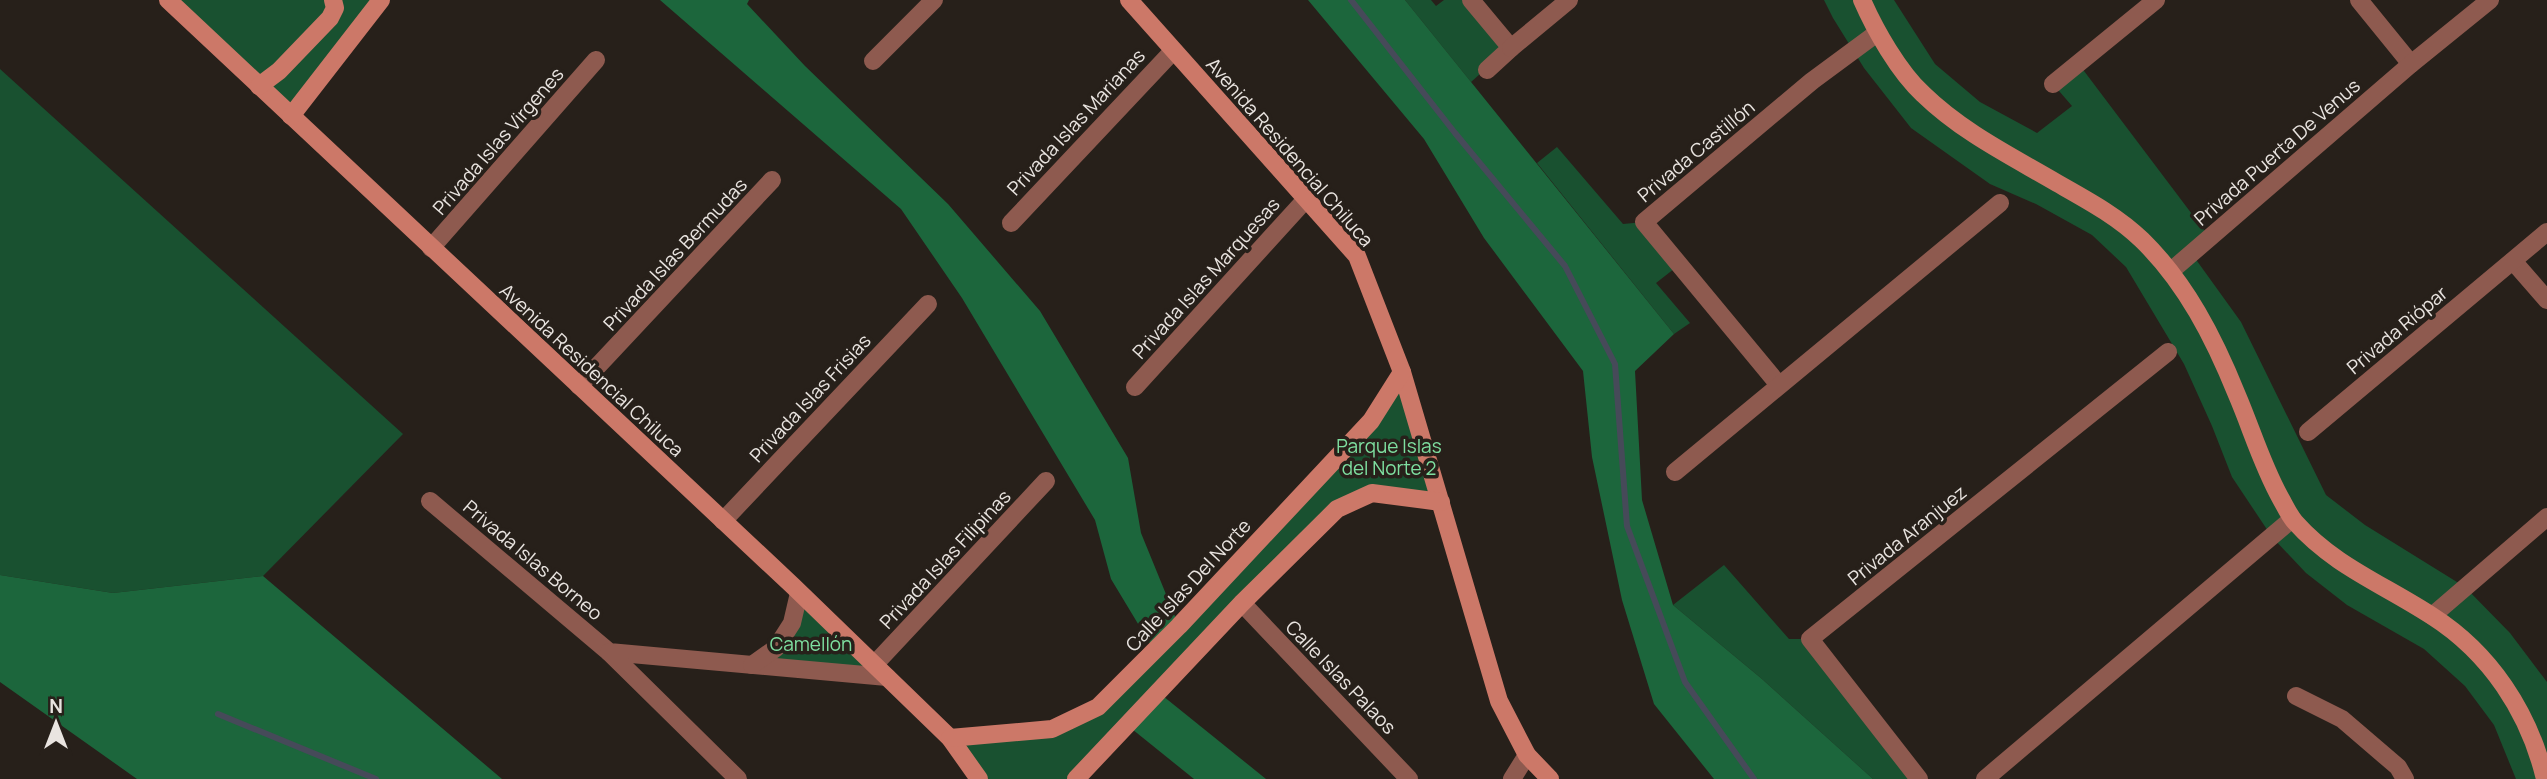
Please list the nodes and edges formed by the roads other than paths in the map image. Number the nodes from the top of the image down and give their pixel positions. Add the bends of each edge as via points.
1 (168, 0) edge
2 (333, 0) edge
3 (381, 0) edge
4 (934, 0) edge
5 (1129, 0) edge
6 (1471, 0) edge
7 (1569, 0) edge
8 (1862, 0) edge
9 (2156, 0) edge
10 (2359, 0) edge
11 (2490, 0) edge
12 (1877, 33) junction
13 (1511, 48) junction
14 (1172, 51) junction
15 (596, 60) dead end
16 (873, 61) dead end
17 (2411, 64) junction
18 (1487, 71) dead end
19 (2053, 84) dead end
20 (259, 86) junction
21 (290, 116) junction
22 (772, 180) dead end
23 (1307, 198) junction
24 (2000, 203) dead end
25 (1011, 223) dead end
26 (2547, 232) edge
27 (431, 248) junction
28 (2513, 261) junction
29 (2171, 271) junction
30 (2547, 300) edge
31 (928, 304) dead end
32 (2168, 352) dead end
33 (1402, 372) junction
34 (1779, 385) junction
35 (579, 386) junction
36 (1135, 387) dead end
37 (2308, 432) dead end
38 (1675, 472) dead end
39 (1046, 481) dead end
40 (430, 501) dead end
41 (1441, 502) junction
42 (2547, 517) edge
43 (2292, 519) junction
44 (723, 521) junction
45 (799, 593) junction
46 (1242, 603) junction
47 (2432, 616) junction
48 (609, 652) junction
49 (752, 665) junction
50 (881, 671) junction
51 (2296, 696) dead end
52 (950, 738) junction
53 (1527, 755) junction
54 (738, 779) edge
55 (979, 779) edge
56 (1076, 779) edge
57 (1409, 779) edge
58 (1512, 779) edge
59 (1550, 779) edge
60 (1919, 779) edge
61 (1985, 779) edge
62 (2405, 779) edge
63 (2546, 779) edge

1 - 20 street, Avenida Residencial Chiluca
2 - 20 street via 330,18
3 - 21 street
4 - 16 street
5 - 14 street, Avenida Residencial Chiluca
6 - 13 street
7 - 13 street
8 - 12 street
9 - 19 street
10 - 17 street
11 - 17 street, Privada Puerta De Venus
12 - 29 street via 1930,101 1968,131 2109,213
12 - 34 street, Privada Castillón via 1812,81 1644,222
13 - 18 street
14 - 23 street, Avenida Residencial Chiluca
14 - 25 street, Privada Islas Marianas
15 - 27 street, Privada Islas Virgenes
17 - 29 street, Privada Puerta De Venus
20 - 21 street, Avenida Residencial Chiluca
21 - 27 street, Avenida Residencial Chiluca
22 - 35 street, Privada Islas Bermudas
23 - 33 street, Avenida Residencial Chiluca via 1357,256
23 - 36 street, Privada Islas Marquesas
24 - 34 street
26 - 28 street, Privada Riópar
27 - 35 street, Avenida Residencial Chiluca
28 - 30 street
28 - 37 street, Privada Riópar
29 - 43 street via 2205,324 2266,472
31 - 44 street, Privada Islas Frisias
32 - 60 street, Privada Aranjuez via 1810,639
33 - 41 street, Avenida Residencial Chiluca
33 - 52 street, Calle Islas Del Norte via 1371,422 1098,707 1052,729
34 - 38 street
35 - 44 street, Avenida Residencial Chiluca
39 - 50 street, Privada Islas Filipinas
40 - 48 street, Privada Islas Borneo
41 - 46 street via 1372,493 1337,509
41 - 53 street, Avenida Residencial Chiluca via 1499,701
42 - 47 street
43 - 47 street via 2336,560
43 - 61 street
44 - 45 street, Avenida Residencial Chiluca
45 - 49 street via 792,623 776,649
45 - 50 street, Avenida Residencial Chiluca
46 - 56 street
46 - 57 street, Calle Islas Palaos
47 - 63 street via 2468,643 2501,680 2521,710
48 - 49 street
48 - 54 street, Privada Islas Borneo
49 - 50 street
50 - 52 street, Avenida Residencial Chiluca
51 - 62 street via 2342,719 2398,767
52 - 55 street, Avenida Residencial Chiluca
53 - 58 street
53 - 59 street, Avenida Residencial Chiluca

